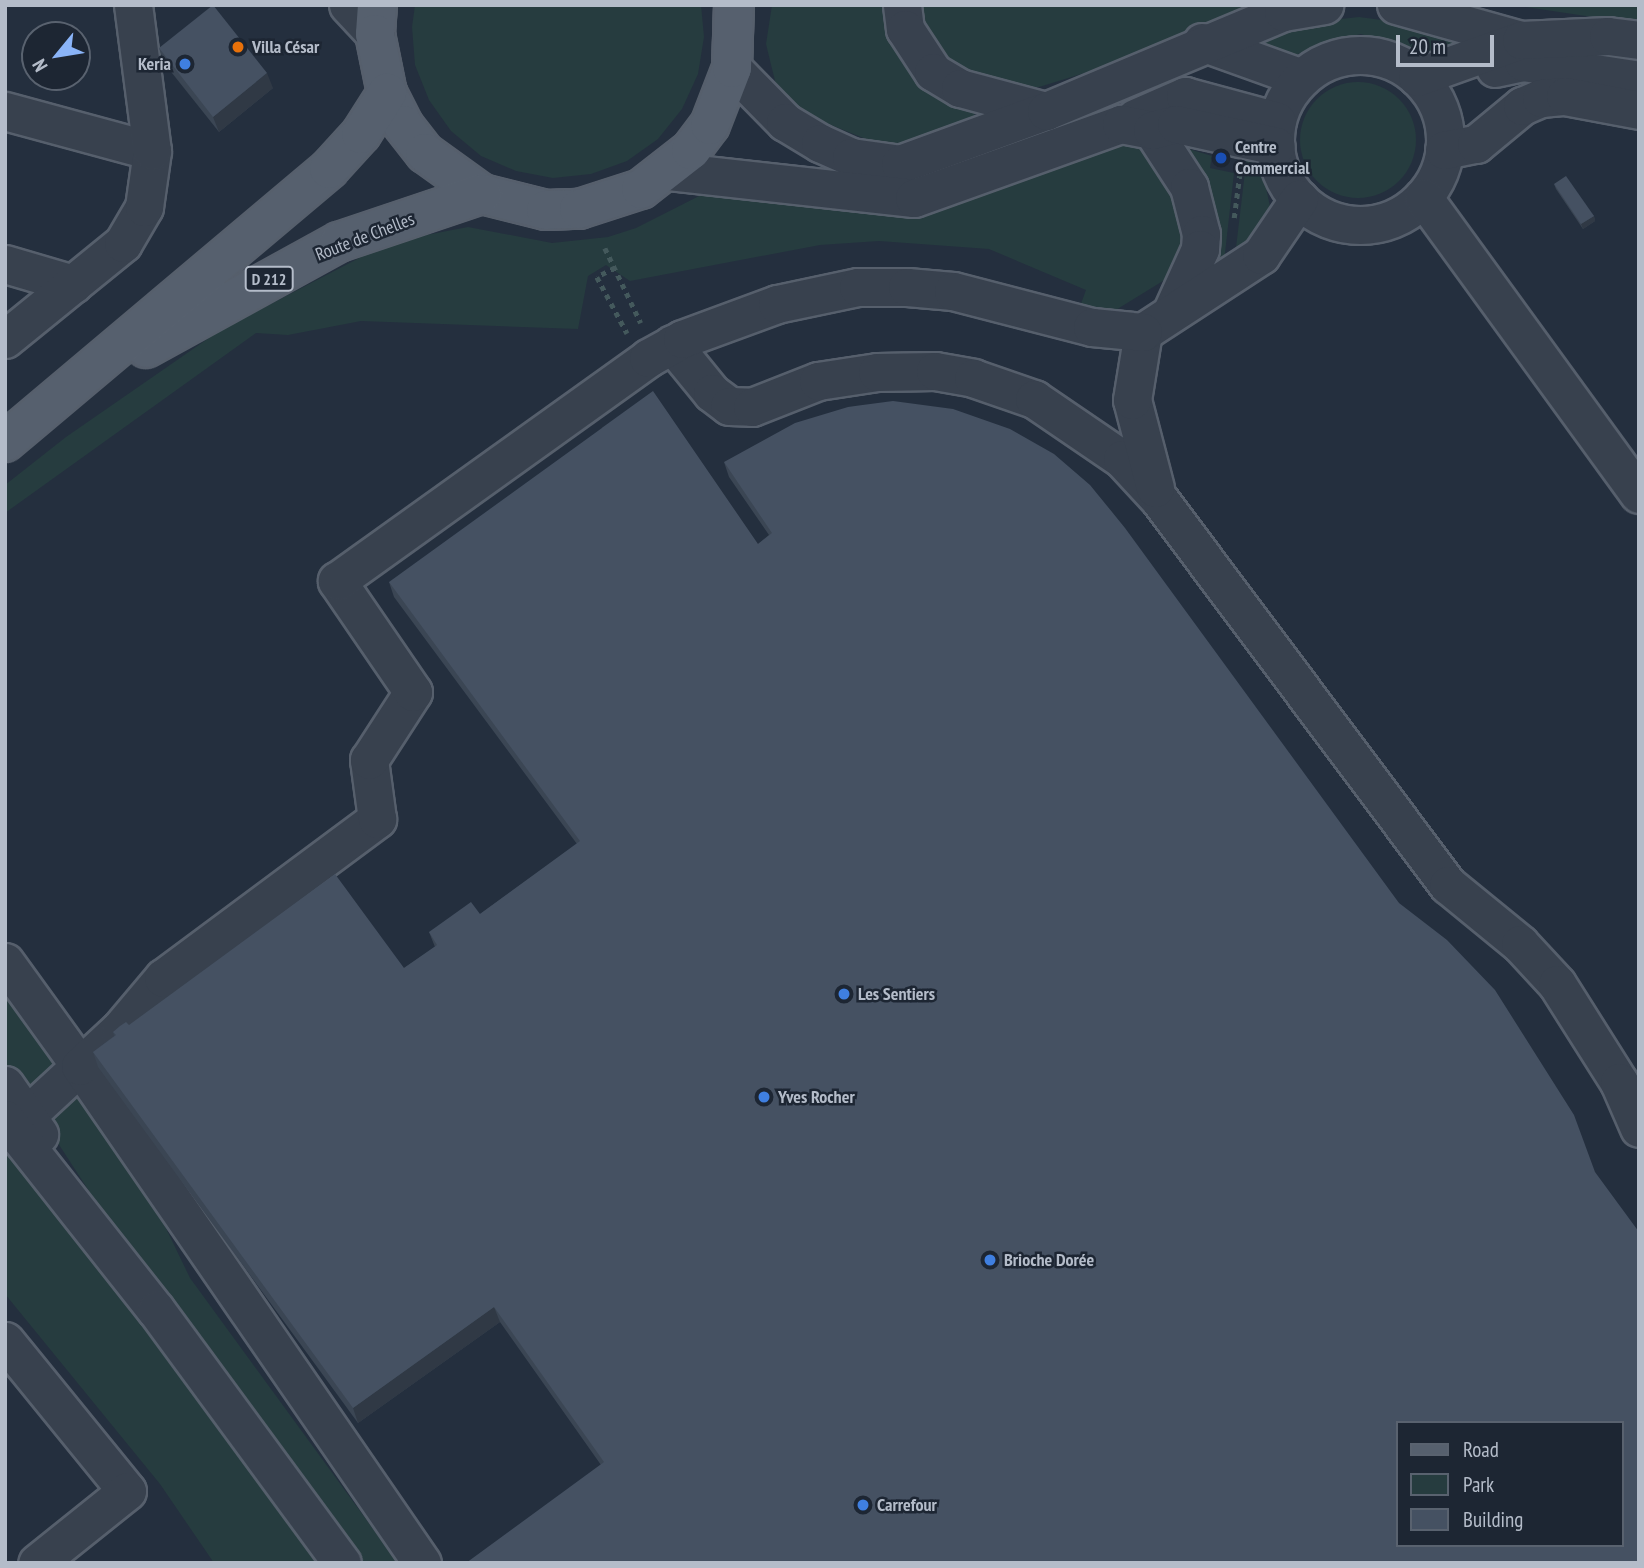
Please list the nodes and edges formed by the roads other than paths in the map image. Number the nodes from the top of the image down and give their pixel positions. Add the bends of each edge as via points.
1 (134, 5) edge
2 (348, 5) edge
3 (902, 5) edge
4 (1324, 5) edge
5 (1396, 5) edge
6 (737, 7) edge
7 (376, 20) edge
8 (1521, 40) junction
9 (1639, 40) edge
10 (1202, 42) junction
11 (732, 68) junction
12 (1302, 78) junction
13 (1639, 80) edge
14 (1426, 88) junction
15 (387, 93) junction
16 (1639, 110) edge
17 (5, 111) edge
18 (1046, 111) junction
19 (1136, 127) junction
20 (1276, 134) junction
21 (1444, 150) junction
22 (152, 151) junction
23 (669, 171) junction
24 (482, 194) junction
25 (1423, 197) junction
26 (1300, 199) junction
27 (5, 264) edge
28 (73, 284) junction
29 (1157, 321) junction
30 (659, 338) junction
31 (5, 339) edge
32 (68, 392) junction
33 (5, 442) edge
34 (1639, 494) edge
35 (1159, 499) junction
36 (5, 962) edge
37 (80, 1066) junction
38 (5, 1085) edge
39 (16, 1117) edge
40 (1639, 1128) edge
41 (5, 1341) edge
42 (37, 1563) edge
43 (342, 1563) edge
44 (422, 1563) edge

1 - 22 street
2 - 7 street
3 - 18 street via 905,29 933,72 960,88
4 - 10 street via 1283,12
5 - 8 street
6 - 11 main road
7 - 15 main road
8 - 9 street via 1608,36
8 - 14 street
10 - 12 street
10 - 18 street
11 - 18 street via 785,122 831,148 878,163 900,164 930,156
11 - 23 main road via 710,125
12 - 14 street via 1322,64 1359,55 1396,63
12 - 20 street via 1286,98
13 - 14 street via 1523,62
14 - 21 street via 1444,124
15 - 24 main road via 402,125 425,153
15 - 32 main road, Route de Chelles / D 212 via 361,134 329,169
16 - 21 street via 1565,96 1541,97 1522,106 1476,144
17 - 22 street
19 - 20 street via 1185,96
19 - 23 street via 914,198
19 - 29 street via 1189,187 1201,234 1200,249
20 - 26 street via 1283,175
21 - 25 street via 1438,175
22 - 28 street via 144,207 123,243
23 - 24 main road via 642,189 579,209 513,205
24 - 32 main road, Route de Chelles / D 212 via 339,242
25 - 26 street via 1391,219 1372,224 1333,220
25 - 34 street
26 - 29 street via 1261,255 1198,300
27 - 28 street
28 - 31 street
29 - 30 street via 1092,327 953,291 858,287 777,304
29 - 35 street via 1132,400
30 - 35 street via 729,406 752,407 818,381 877,372 935,371 973,378 1034,399 1076,426 1122,459
30 - 37 street via 579,405 337,581 412,692 369,760 377,819 163,978 120,1029
32 - 33 main road, Route de Chelles / D 212
35 - 40 street via 1448,885 1520,944 1557,984 1619,1082
36 - 37 street
37 - 39 street
37 - 44 street
38 - 39 street
39 - 43 street
41 - 42 street via 127,1491

